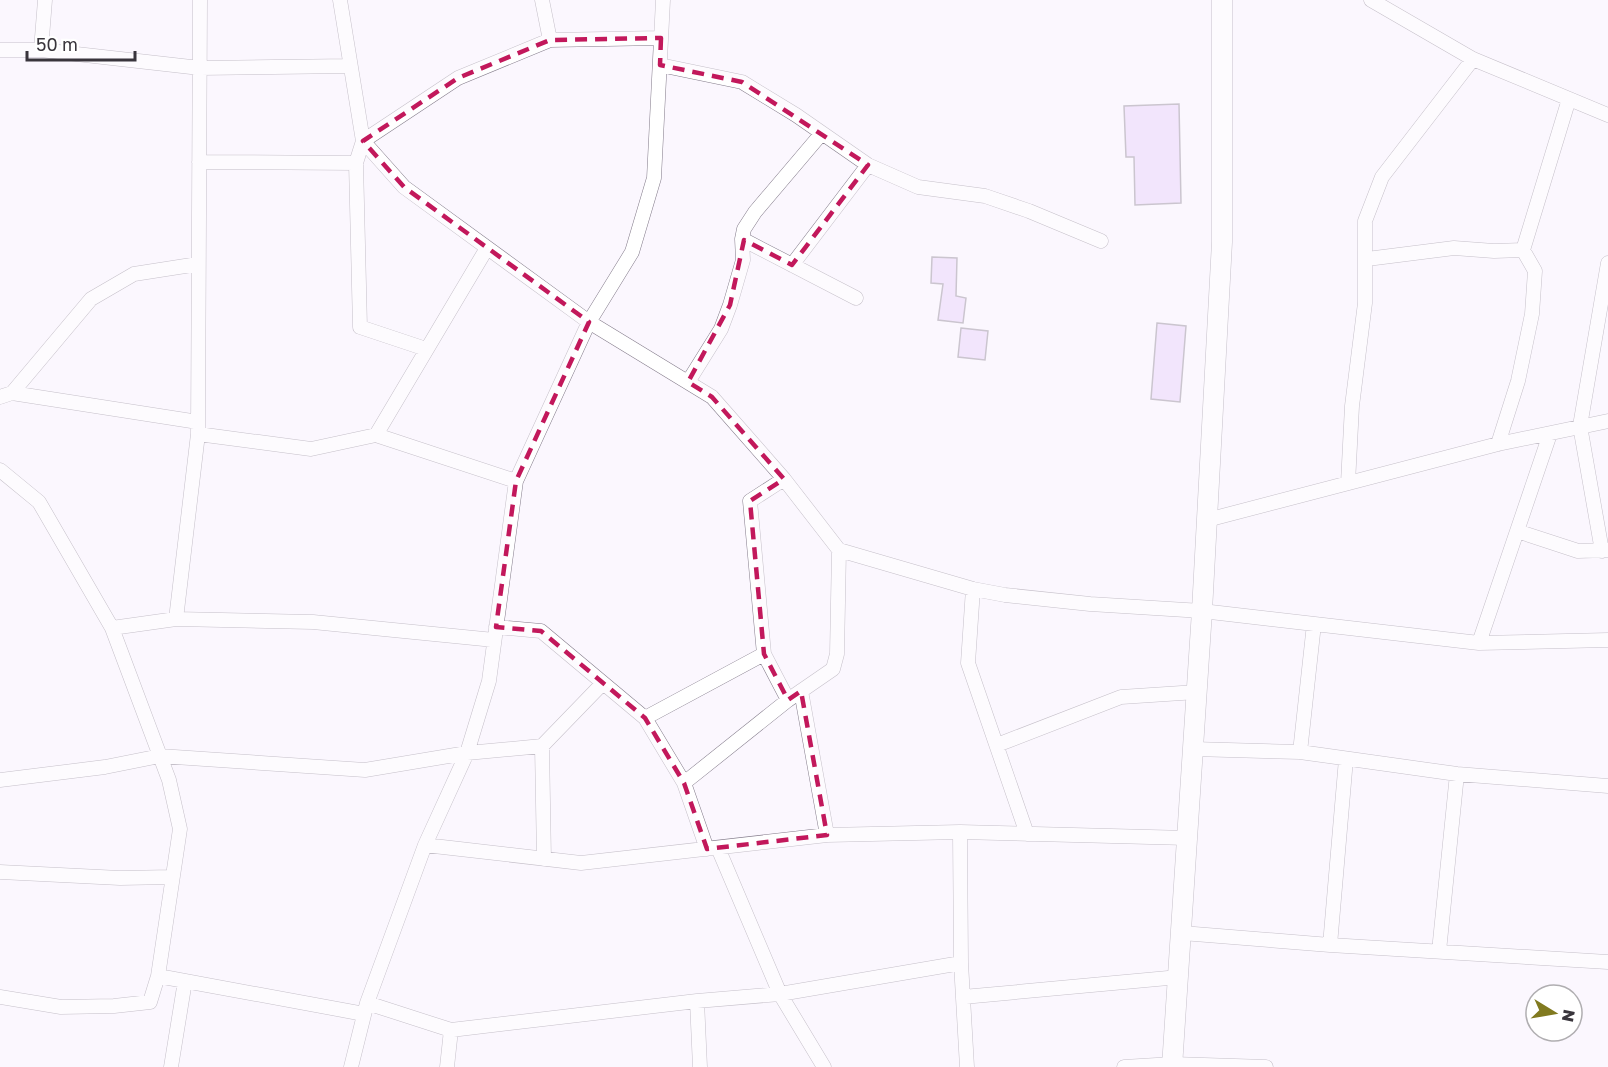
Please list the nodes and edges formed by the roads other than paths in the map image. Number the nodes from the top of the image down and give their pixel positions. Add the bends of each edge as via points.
1 (45, 0) edge
2 (200, 0) edge
3 (340, 0) edge
4 (542, 0) edge
5 (663, 0) edge
6 (1222, 0) edge
7 (1371, 0) edge
8 (661, 38) junction
9 (550, 40) junction
10 (0, 50) edge
11 (41, 50) junction
12 (1473, 58) junction
13 (660, 65) junction
14 (350, 66) junction
15 (200, 68) junction
16 (1569, 99) junction
17 (1608, 115) edge
18 (822, 133) junction
19 (363, 141) junction
20 (199, 162) junction
21 (356, 163) junction
22 (868, 165) junction
23 (742, 239) junction
24 (1101, 241) dead end
25 (487, 248) junction
26 (1523, 250) junction
27 (1366, 259) junction
28 (1608, 262) edge
29 (198, 264) junction
30 (792, 265) junction
31 (856, 298) dead end
32 (589, 322) junction
33 (426, 349) junction
34 (688, 382) junction
35 (6, 395) edge
36 (1608, 421) edge
37 (1580, 426) junction
38 (198, 428) junction
39 (1550, 434) junction
40 (376, 435) junction
41 (1498, 444) junction
42 (0, 470) edge
43 (784, 479) junction
44 (516, 482) junction
45 (1348, 483) junction
46 (1207, 520) junction
47 (1517, 531) junction
48 (839, 550) junction
49 (1605, 550) edge
50 (973, 589) junction
51 (1202, 611) junction
52 (176, 619) junction
53 (1314, 624) junction
54 (112, 628) junction
55 (495, 634) junction
56 (1608, 640) edge
57 (1479, 643) junction
58 (764, 654) junction
59 (603, 683) junction
60 (801, 691) junction
61 (1197, 692) junction
62 (788, 700) junction
63 (645, 718) junction
64 (542, 746) junction
65 (997, 746) junction
66 (1193, 749) junction
67 (1300, 752) junction
68 (467, 753) junction
69 (160, 756) junction
70 (1346, 759) junction
71 (1457, 774) junction
72 (0, 780) edge
73 (684, 783) junction
74 (1608, 786) edge
75 (960, 832) junction
76 (1027, 834) junction
77 (827, 835) junction
78 (1188, 838) junction
79 (425, 845) junction
80 (712, 848) junction
81 (544, 859) junction
82 (0, 872) edge
83 (172, 877) junction
84 (1182, 933) junction
85 (1330, 945) junction
86 (1439, 951) junction
87 (1608, 962) edge
88 (961, 963) junction
89 (158, 976) junction
90 (1179, 977) junction
91 (185, 981) junction
92 (780, 994) junction
93 (0, 997) edge
94 (963, 997) junction
95 (697, 1001) junction
96 (366, 1008) junction
97 (452, 1030) junction
98 (1173, 1065) edge
99 (171, 1067) edge
100 (351, 1067) edge
101 (447, 1067) edge
102 (700, 1067) edge
103 (824, 1067) edge
104 (967, 1067) edge
105 (1124, 1067) edge
106 (1266, 1067) edge

1 - 11 street
2 - 15 street
3 - 14 street
4 - 9 street
5 - 8 street
6 - 46 main road via 1222,242
7 - 12 street
8 - 9 street
8 - 13 street
9 - 19 street via 458,78
10 - 11 street
11 - 15 street
12 - 16 street
12 - 27 street via 1382,177 1365,221
13 - 18 street via 742,81
13 - 32 street via 654,178 632,252
14 - 15 street
14 - 19 street
15 - 20 street
16 - 17 street
16 - 26 street
18 - 22 street
18 - 23 street via 755,212
19 - 21 street
19 - 25 street via 404,187
20 - 21 street
20 - 29 street
21 - 33 street via 360,327
22 - 24 street via 918,187 985,196
22 - 30 street
23 - 30 street
23 - 34 street via 743,260 730,305 721,328
25 - 32 street
25 - 33 street
26 - 27 street via 1454,248
26 - 41 street via 1534,271 1532,314 1518,381
27 - 45 street
28 - 37 street
29 - 35 street via 134,274 91,299
29 - 38 street
30 - 31 street
32 - 34 street
32 - 44 street
33 - 40 street
34 - 43 street via 712,397
35 - 38 street
36 - 37 street
37 - 39 street
37 - 49 street
38 - 40 street via 311,449
38 - 52 street
39 - 41 street
39 - 47 street
40 - 44 street
41 - 45 street
42 - 54 street via 39,502
43 - 48 street
43 - 58 street via 750,501
44 - 55 street
45 - 46 street
46 - 51 main road
47 - 49 street via 1578,551
47 - 57 street
48 - 50 street
48 - 60 street via 834,669
50 - 51 street via 1090,604
50 - 65 street via 968,663
51 - 53 street
51 - 61 main road
52 - 54 street
52 - 55 street via 313,622
53 - 57 street
53 - 67 street
54 - 69 street
55 - 59 street via 541,631
55 - 68 street via 489,681
56 - 57 street
58 - 62 street
58 - 63 street
59 - 63 street
59 - 64 street
60 - 62 street
60 - 77 street
61 - 65 street via 1121,697
61 - 66 main road
62 - 73 street
63 - 73 street
64 - 68 street
64 - 81 street
65 - 76 street
66 - 67 street
66 - 78 main road
67 - 70 street
68 - 69 street via 365,770
68 - 79 street
69 - 72 street
69 - 83 street via 180,828
70 - 71 street
70 - 85 street
71 - 74 street
71 - 86 street
73 - 80 street
75 - 76 street
75 - 77 street
75 - 88 street
76 - 78 street
77 - 80 street
78 - 84 main road
79 - 81 street
79 - 96 street
80 - 81 street via 581,863
80 - 92 street
82 - 83 street
83 - 89 street
84 - 85 street
84 - 90 main road
85 - 86 street
86 - 87 street
88 - 92 street
88 - 94 street
89 - 91 street
89 - 93 street via 150,1002 61,1007
90 - 94 street
90 - 98 main road
91 - 96 street
91 - 99 street
92 - 95 street
92 - 103 street
94 - 104 street
95 - 97 street
95 - 102 street
96 - 97 street
96 - 100 street
97 - 101 street
98 - 105 street
98 - 106 street

